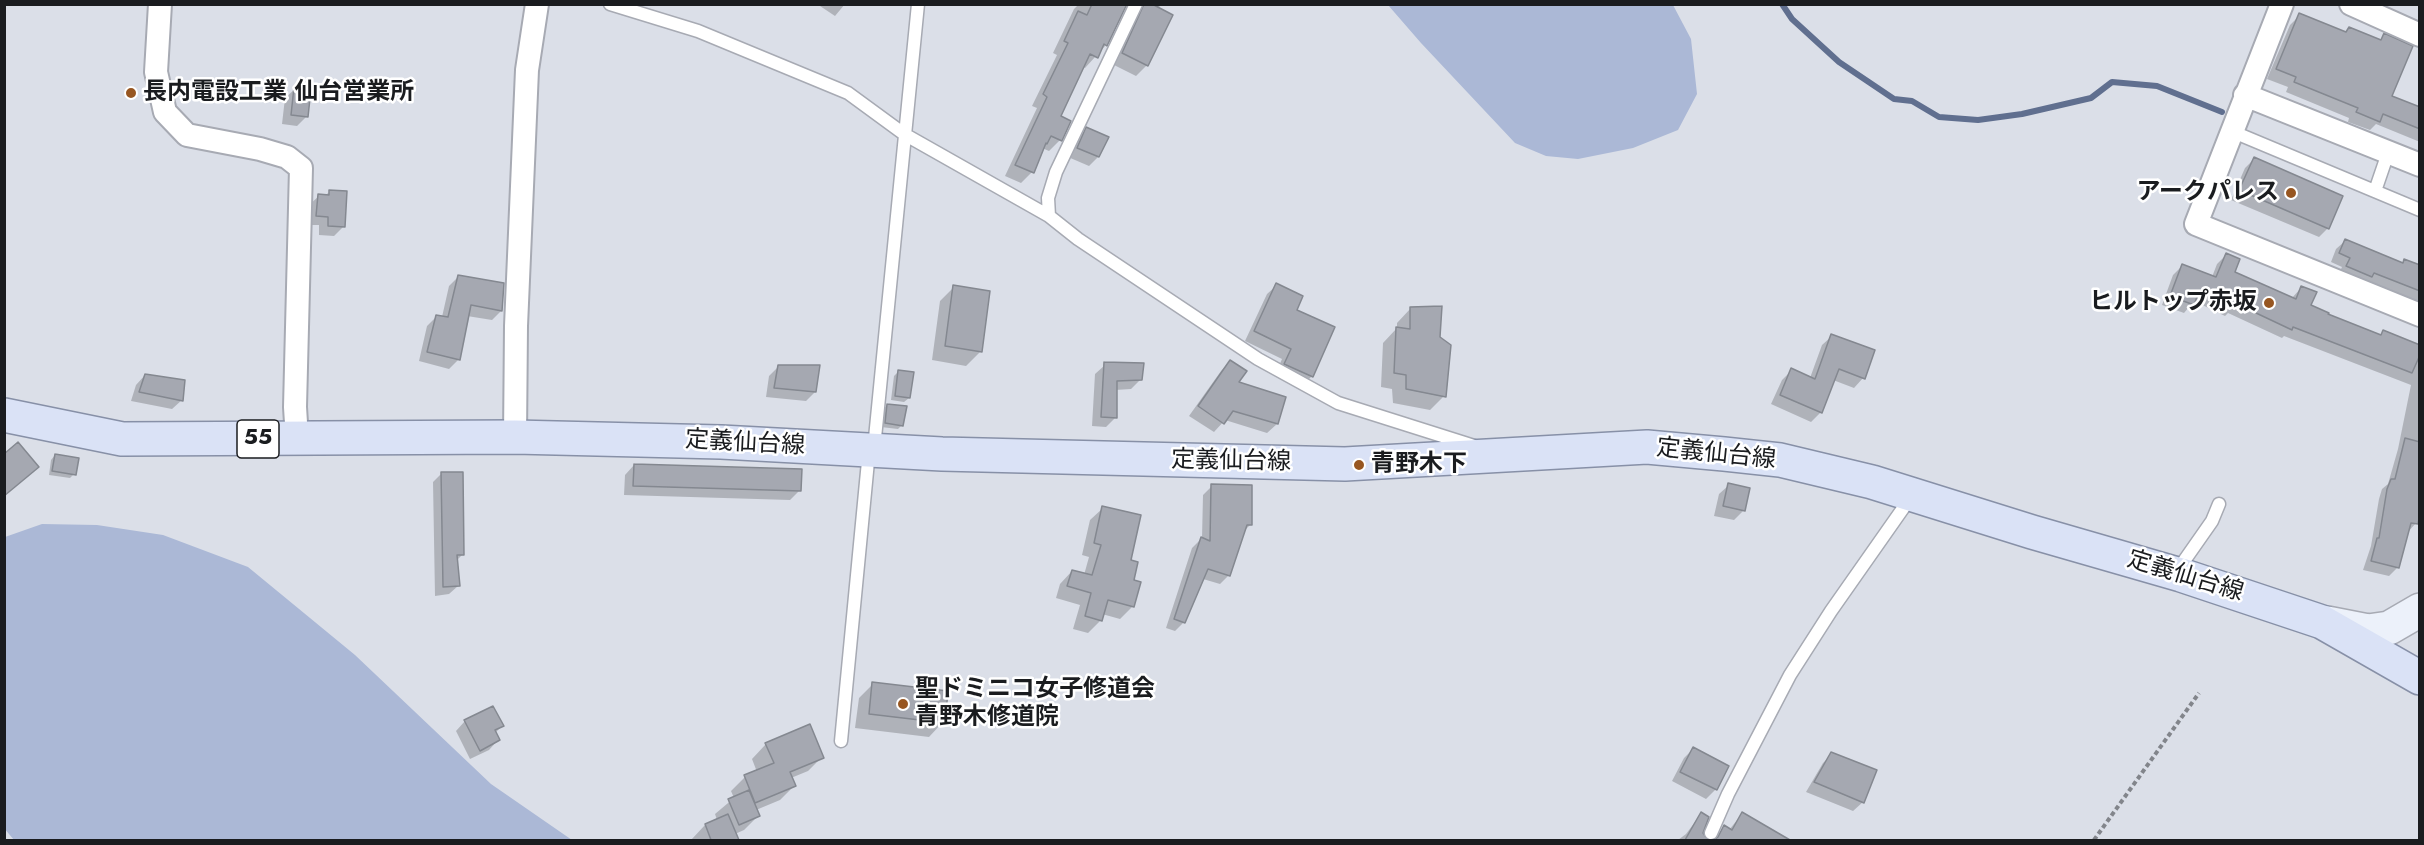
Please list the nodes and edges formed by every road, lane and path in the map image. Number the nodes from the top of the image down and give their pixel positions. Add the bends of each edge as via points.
1 (160, 4) edge
2 (537, 4) edge
3 (610, 4) edge
4 (918, 4) edge
5 (1136, 4) edge
6 (2282, 4) edge
7 (2351, 4) edge
8 (2420, 35) edge
9 (2245, 95) junction
10 (2231, 131) junction
11 (904, 134) junction
12 (2388, 153) junction
13 (2420, 165) edge
14 (2375, 191) junction
15 (2420, 210) edge
16 (1049, 216) junction
17 (2420, 315) edge
18 (4, 415) edge
19 (515, 438) junction
20 (297, 439) junction
21 (872, 450) junction
22 (1500, 455) junction
23 (1913, 495) junction
24 (2219, 504) dead end
25 (2175, 573) junction
26 (2420, 610) edge
27 (2322, 622) junction
28 (2418, 673) edge
29 (2199, 693) dead end
30 (841, 741) dead end
31 (1711, 833) dead end
32 (2094, 840) edge

1 - 20 street via 156,72 165,112 187,135 260,149 286,157 301,168
2 - 19 street via 527,70
3 - 11 lane via 698,31 848,93
4 - 11 lane
5 - 16 lane via 1056,172 1048,198
6 - 9 street
7 - 8 street
9 - 10 street
9 - 12 street
10 - 14 lane
10 - 17 street via 2196,224
11 - 16 lane
11 - 21 lane
12 - 13 street
12 - 14 lane
14 - 15 lane
16 - 22 lane via 1258,359 1338,403
18 - 20 main road, 定義仙台線 / 55 via 122,439
19 - 20 main road, 定義仙台線 / 55
19 - 21 main road, 定義仙台線 / 55
21 - 22 main road, 定義仙台線 / 55 via 1345,464
21 - 30 lane
22 - 23 main road, 定義仙台線 / 55 via 1647,447 1724,454 1780,460
23 - 25 main road, 定義仙台線 / 55
23 - 31 lane via 1790,675
24 - 25 lane
25 - 27 main road, 定義仙台線 / 55
26 - 27 street via 2389,628 2368,631
27 - 28 main road, 定義仙台線 / 55
29 - 32 path

